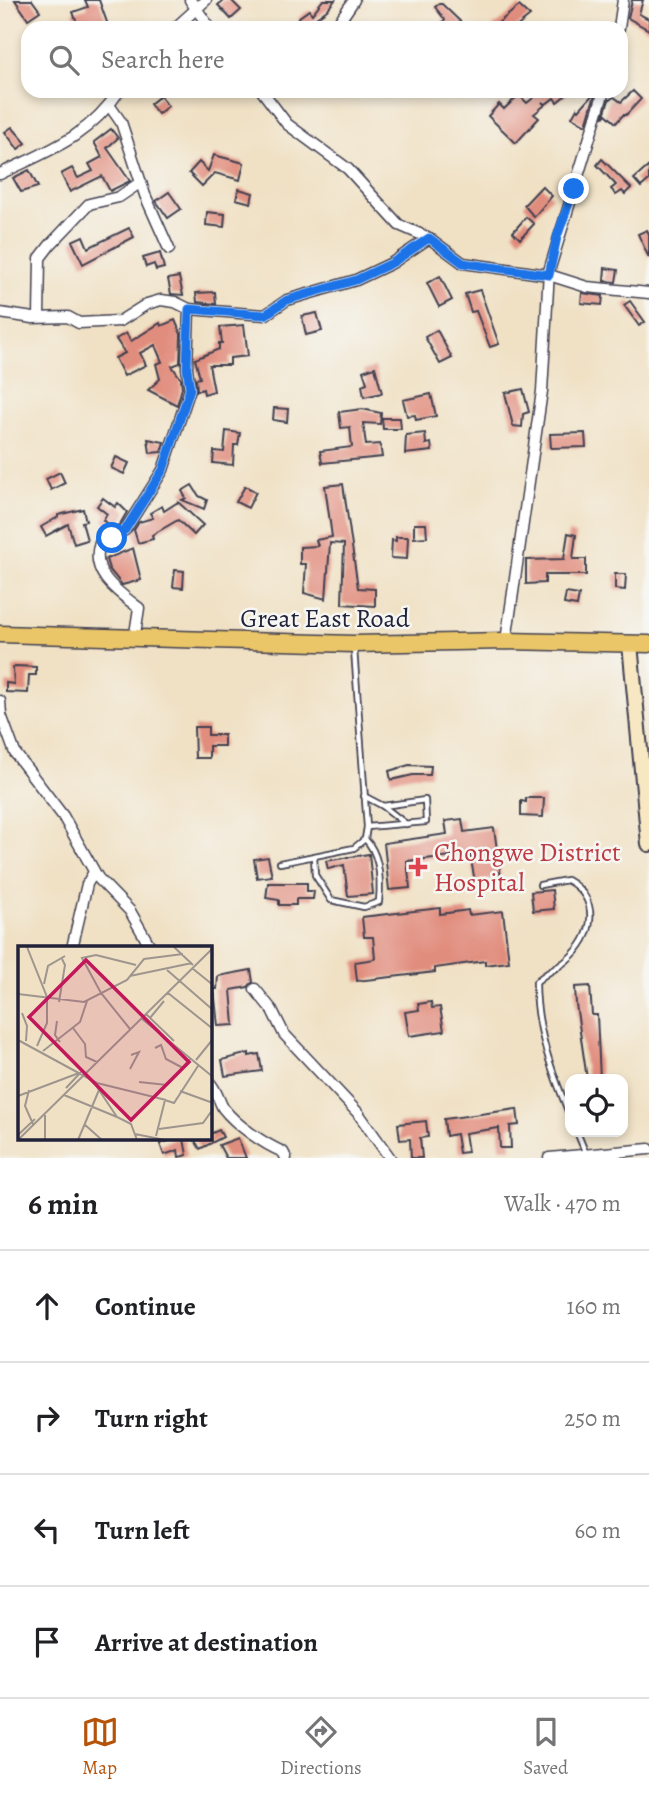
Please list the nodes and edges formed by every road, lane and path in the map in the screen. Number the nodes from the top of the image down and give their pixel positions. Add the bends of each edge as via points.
1 (190, 0) edge
2 (206, 0) edge
3 (354, 0) edge
4 (623, 0) edge
5 (196, 10) junction
6 (184, 21) edge
7 (205, 21) edge
8 (340, 21) edge
9 (620, 21) edge
10 (114, 98) edge
11 (267, 98) edge
12 (602, 98) edge
13 (109, 105) junction
14 (0, 174) edge
15 (141, 182) junction
16 (429, 238) junction
17 (169, 249) dead end
18 (549, 275) junction
19 (649, 293) edge
20 (189, 309) junction
21 (0, 313) edge
22 (39, 317) junction
23 (0, 637) edge
24 (134, 640) junction
25 (506, 641) junction
26 (631, 643) junction
27 (354, 644) junction
28 (649, 644) edge
29 (0, 701) edge
30 (1, 719) edge
31 (364, 796) junction
32 (383, 806) junction
33 (407, 824) junction
34 (367, 827) junction
35 (365, 839) junction
36 (649, 844) edge
37 (314, 856) junction
38 (280, 863) dead end
39 (94, 872) junction
40 (540, 885) dead end
41 (72, 946) edge
42 (151, 946) edge
43 (255, 989) dead end
44 (212, 1085) edge
45 (565, 1103) edge
46 (579, 1137) edge
47 (649, 1149) edge
48 (587, 1157) edge
49 (286, 1158) edge
50 (390, 1158) edge
51 (549, 1158) edge

1 - 5 street
2 - 5 street
3 - 8 street
4 - 9 street
5 - 6 street
5 - 7 street
10 - 13 street
11 - 16 street via 287,124 348,169 398,225
12 - 18 street
13 - 14 street via 52,152
13 - 15 street via 121,122
15 - 17 street
15 - 22 street via 119,197 89,205 40,258
16 - 18 street via 463,263
16 - 20 street via 356,280 287,300 265,315
18 - 19 street via 587,286
18 - 25 street via 542,391
20 - 22 street via 161,300 120,321 79,323 68,317
20 - 24 street via 190,389 163,470 125,530 98,548 99,569 110,586 139,608
21 - 22 street
23 - 24 highway, Great East Road
24 - 27 highway, Great East Road
25 - 26 highway, Great East Road
25 - 27 highway, Great East Road
26 - 28 highway, Great East Road
26 - 36 main road
27 - 31 lane
29 - 30 street
30 - 39 street via 15,752 63,816
31 - 32 lane
31 - 34 lane
32 - 33 lane
32 - 33 lane via 425,800 426,822
33 - 34 lane
34 - 35 lane
35 - 37 lane via 354,848
35 - 37 lane via 374,848 380,889 379,902 364,908 331,900 315,875
37 - 38 lane
39 - 41 street
39 - 42 street via 130,911
40 - 45 lane via 567,880 583,889 590,902 583,943 536,982 543,1044
43 - 50 street via 284,1034 358,1113
44 - 49 street via 223,1108
46 - 48 lane
47 - 48 street
48 - 51 street

